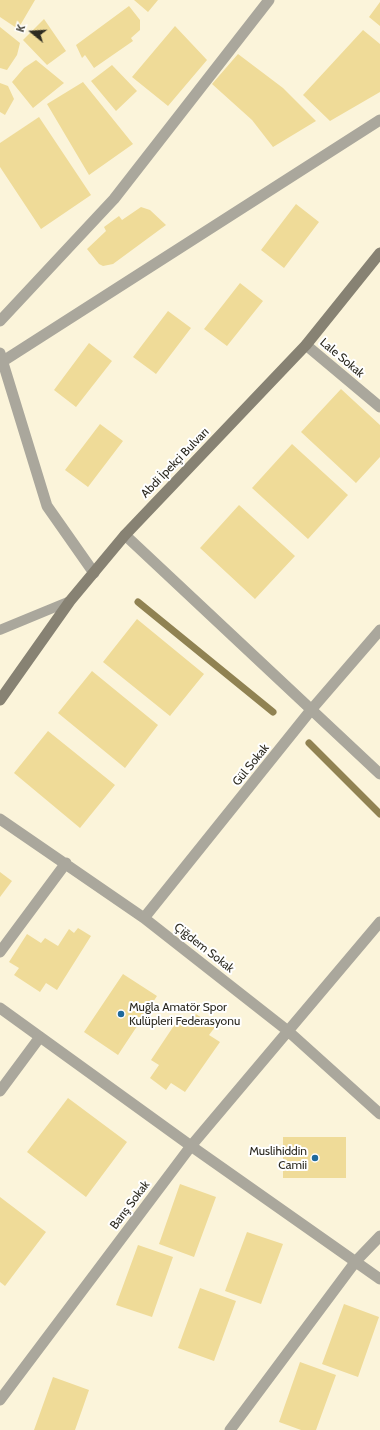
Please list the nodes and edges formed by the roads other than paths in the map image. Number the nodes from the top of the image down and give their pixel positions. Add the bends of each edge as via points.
1 (269, 0) edge
2 (380, 120) edge
3 (380, 253) edge
4 (0, 321) edge
5 (306, 345) junction
6 (1, 359) edge
7 (380, 407) edge
8 (125, 535) junction
9 (94, 573) junction
10 (70, 601) junction
11 (0, 630) edge
12 (380, 630) edge
13 (0, 700) edge
14 (311, 710) junction
15 (380, 774) edge
16 (0, 819) edge
17 (66, 863) junction
18 (144, 918) junction
19 (380, 922) edge
20 (0, 952) edge
21 (0, 1008) edge
22 (288, 1031) junction
23 (40, 1037) junction
24 (0, 1091) edge
25 (380, 1114) edge
26 (191, 1146) junction
27 (380, 1236) edge
28 (356, 1262) junction
29 (380, 1279) edge
30 (0, 1400) edge
31 (230, 1430) edge

1 - 4 street via 114,199
2 - 6 street
3 - 5 main road, Abdi İpekçi Bulvarı
5 - 7 street, Lale Sokak
5 - 8 main road, Abdi İpekçi Bulvarı
6 - 9 street via 47,506
8 - 9 main road, Abdi İpekçi Bulvarı
8 - 14 street
9 - 10 main road, Abdi İpekçi Bulvarı
10 - 11 lane
10 - 13 main road, Abdi İpekçi Bulvarı
12 - 14 street, Gül Sokak
14 - 15 street
14 - 18 street, Gül Sokak
16 - 17 street, Çiğdem Sokak
17 - 18 street, Çiğdem Sokak
17 - 20 street
18 - 22 street, Çiğdem Sokak
19 - 22 street, Barış Sokak
21 - 23 street
22 - 25 street, Çiğdem Sokak
22 - 26 street, Barış Sokak
23 - 24 street
23 - 26 street
26 - 28 street
26 - 30 street, Barış Sokak
27 - 28 street
28 - 29 street
28 - 31 street

